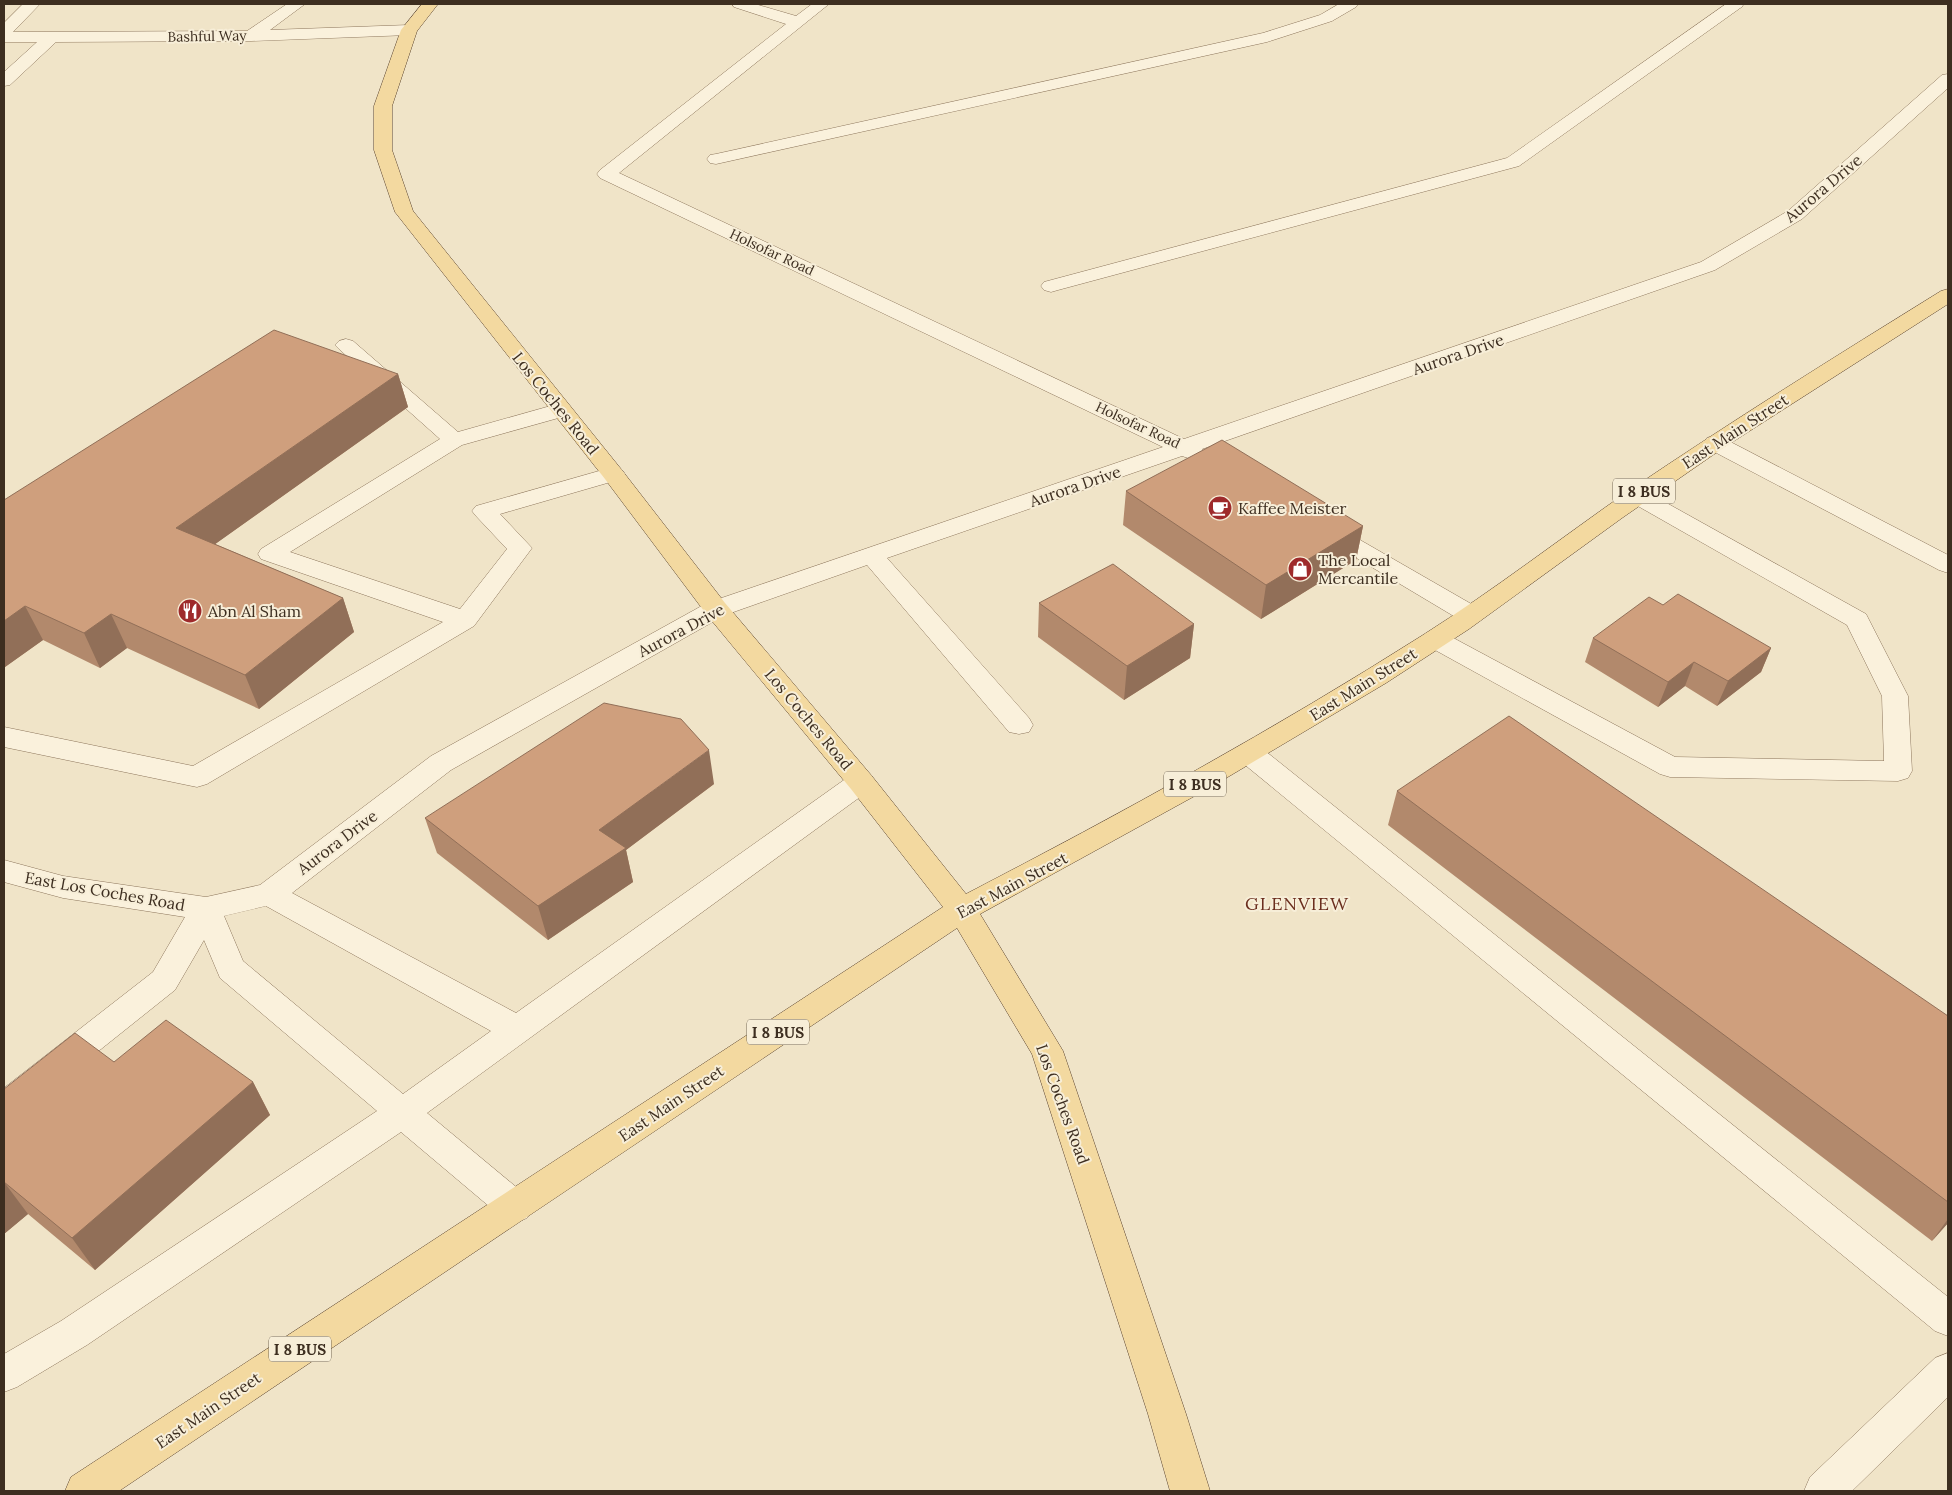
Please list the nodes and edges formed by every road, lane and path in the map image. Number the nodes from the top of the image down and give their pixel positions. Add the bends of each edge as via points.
1 (32, 4) edge
2 (297, 4) edge
3 (430, 4) edge
4 (740, 4) edge
5 (821, 4) edge
6 (1350, 4) edge
7 (1734, 4) edge
8 (798, 22) junction
9 (409, 30) junction
10 (4, 32) edge
11 (251, 36) junction
12 (4, 37) edge
13 (50, 38) junction
14 (1948, 79) edge
15 (4, 81) edge
16 (716, 159) dead end
17 (1051, 286) dead end
18 (1948, 295) edge
19 (346, 345) dead end
20 (561, 410) junction
21 (454, 440) junction
22 (1715, 443) junction
23 (1186, 448) junction
24 (1212, 463) edge
25 (613, 474) junction
26 (1637, 496) junction
27 (1307, 519) edge
28 (872, 556) junction
29 (1948, 565) edge
30 (716, 609) junction
31 (1471, 614) junction
32 (465, 620) junction
33 (1435, 639) junction
34 (1018, 725) dead end
35 (4, 737) edge
36 (1248, 754) junction
37 (861, 782) junction
38 (4, 872) edge
39 (269, 894) junction
40 (206, 909) junction
41 (962, 910) junction
42 (518, 1030) junction
43 (4, 1107) edge
44 (402, 1113) junction
45 (515, 1207) junction
46 (1948, 1320) edge
47 (1948, 1371) edge
48 (4, 1374) edge
49 (95, 1489) edge
50 (1190, 1491) edge
51 (1824, 1491) edge

1 - 10 street
2 - 11 street
3 - 9 main road, Los Coches Road
4 - 8 street
5 - 8 street, Holsofar Road
6 - 16 street via 1326,18 1267,37
7 - 17 street via 1513,162
8 - 23 street, Holsofar Road via 606,174
9 - 11 street, Bashful Way
9 - 20 main road, Los Coches Road via 383,106 383,150 404,212
11 - 13 street, Bashful Way
12 - 13 street, Bashful Way
13 - 15 street
14 - 23 street, Aurora Drive via 1795,215 1708,266
18 - 22 main road, East Main Street / I 8 BUS
19 - 21 street
20 - 21 street
20 - 25 main road, Los Coches Road
21 - 32 street via 270,554
22 - 26 main road, East Main Street / I 8 BUS
22 - 29 street
23 - 24 street
23 - 28 street, Aurora Drive
25 - 30 main road, Los Coches Road
25 - 32 street via 484,511 520,548
26 - 31 main road, East Main Street / I 8 BUS
26 - 33 street via 1857,620 1895,696 1898,771 1670,767
27 - 31 street
28 - 30 street, Aurora Drive
28 - 34 street
30 - 37 main road, Los Coches Road
30 - 39 street, Aurora Drive via 441,763
31 - 33 main road, East Main Street / I 8 BUS
32 - 35 street via 197,778
33 - 36 main road, East Main Street / I 8 BUS
36 - 41 main road, East Main Street / I 8 BUS
36 - 46 street
37 - 41 main road, Los Coches Road
37 - 42 street
38 - 40 street, East Los Coches Road via 63,887
39 - 40 street, Aurora Drive
39 - 42 street
40 - 43 street via 164,981
40 - 44 street via 231,969
41 - 45 main road, East Main Street / I 8 BUS
41 - 50 main road, Los Coches Road via 1047,1051
42 - 44 street
44 - 45 street
44 - 48 street via 74,1333
45 - 49 main road, East Main Street / I 8 BUS
47 - 51 street

